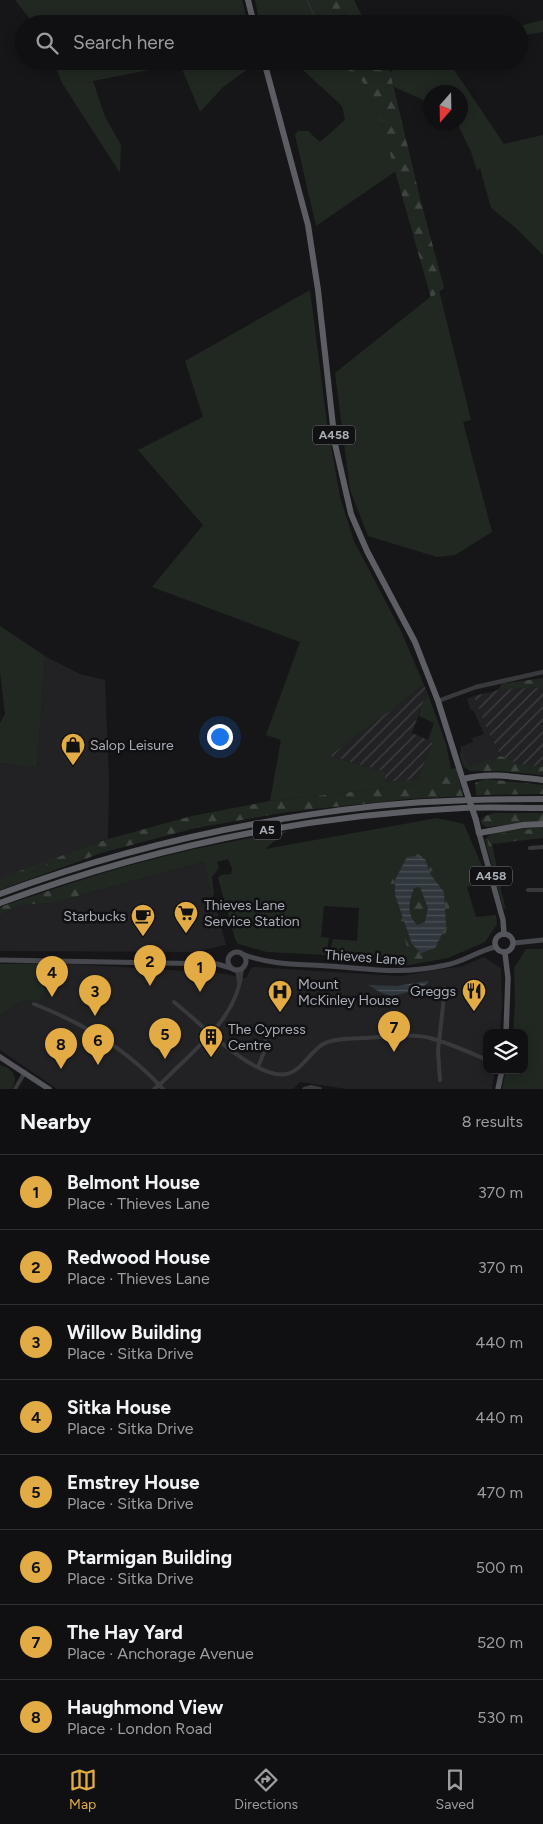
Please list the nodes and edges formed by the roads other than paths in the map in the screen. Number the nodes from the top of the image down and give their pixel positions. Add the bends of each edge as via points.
1 (248, 0) edge
2 (252, 15) edge
3 (266, 70) edge
4 (543, 672) edge
5 (438, 701) junction
6 (463, 779) junction
7 (543, 780) edge
8 (543, 799) edge
9 (543, 808) edge
10 (543, 824) edge
11 (479, 833) junction
12 (543, 847) edge
13 (530, 848) dead end
14 (528, 890) dead end
15 (543, 890) edge
16 (0, 894) edge
17 (0, 903) edge
18 (504, 934) junction
19 (543, 940) edge
20 (514, 942) junction
21 (496, 947) junction
22 (505, 953) junction
23 (242, 954) junction
24 (229, 958) junction
25 (0, 960) edge
26 (258, 960) junction
27 (246, 963) junction
28 (217, 964) junction
29 (237, 969) junction
30 (445, 988) dead end
31 (444, 996) junction
32 (452, 996) dead end
33 (174, 1002) dead end
34 (34, 1004) dead end
35 (506, 1029) edge
36 (266, 1031) dead end
37 (213, 1034) junction
38 (439, 1041) junction
39 (0, 1057) edge
40 (483, 1058) edge
41 (258, 1067) junction
42 (25, 1072) junction
43 (501, 1074) edge
44 (440, 1080) dead end
45 (160, 1085) junction
46 (15, 1089) edge
47 (49, 1089) edge
48 (154, 1089) edge
49 (163, 1089) edge
50 (304, 1089) edge
51 (320, 1089) edge
52 (498, 1089) edge

1 - 2 highway
3 - 5 highway, A458 via 308,225 335,444 351,514 414,642
4 - 5 street via 476,687
5 - 6 highway, A458
6 - 7 highway via 493,775
6 - 11 highway, A458, bridge
8 - 16 highway, A5 via 377,806 278,819 152,846
9 - 17 highway, A5 via 464,808 278,828 149,856 39,888
10 - 11 highway
11 - 18 main road, A458
12 - 13 street
14 - 15 street
18 - 20 main road
18 - 21 main road via 496,938
19 - 20 main road
20 - 22 main road via 511,950
21 - 22 main road
21 - 26 main road, Thieves Lane via 448,965 410,971
22 - 35 main road
23 - 24 main road via 235,953
23 - 26 main road
23 - 27 main road
24 - 28 main road
24 - 29 main road via 229,963
25 - 28 main road
26 - 27 main road
27 - 29 main road
28 - 29 main road
29 - 37 street via 239,982 229,1011
30 - 31 street
31 - 32 street
31 - 38 street
33 - 37 street
34 - 45 street via 103,1037
36 - 41 street via 266,1047
37 - 41 street
37 - 45 street
38 - 40 street
38 - 41 street via 408,1036 336,1040 323,1044 299,1068 288,1074 274,1074
38 - 44 street
39 - 42 main road
42 - 46 street
42 - 47 main road
43 - 52 main road
45 - 48 street
45 - 49 street
50 - 51 street

